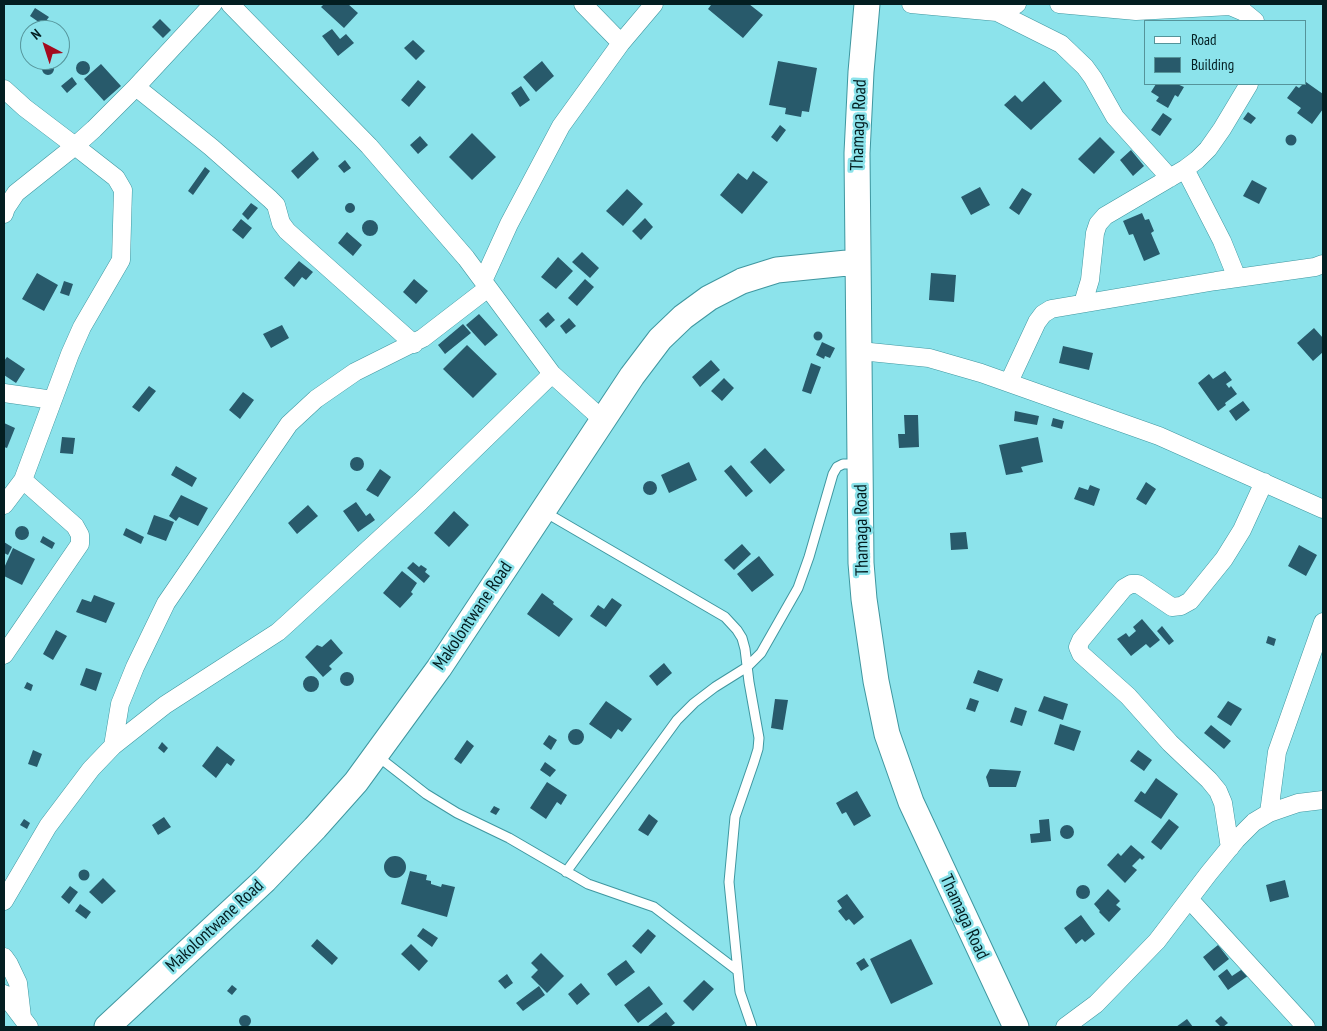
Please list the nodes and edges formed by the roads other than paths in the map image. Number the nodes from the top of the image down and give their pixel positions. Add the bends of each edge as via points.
1 (213, 4) edge
2 (230, 4) edge
3 (583, 4) edge
4 (654, 4) edge
5 (867, 4) edge
6 (910, 4) edge
7 (1017, 4) edge
8 (1059, 4) edge
9 (997, 12) junction
10 (1253, 20) edge
11 (621, 43) junction
12 (1247, 85) edge
13 (136, 87) junction
14 (4, 89) edge
15 (75, 146) junction
16 (1185, 169) junction
17 (1170, 178) junction
18 (4, 214) edge
19 (857, 262) junction
20 (1323, 264) edge
21 (1237, 278) junction
22 (486, 285) junction
23 (1083, 303) junction
24 (414, 344) junction
25 (860, 351) junction
26 (552, 374) junction
27 (1009, 382) junction
28 (4, 392) edge
29 (53, 400) junction
30 (603, 420) junction
31 (860, 464) junction
32 (23, 480) junction
33 (1264, 482) junction
34 (4, 505) edge
35 (1323, 509) edge
36 (543, 511) junction
37 (1323, 622) edge
38 (4, 655) edge
39 (747, 667) junction
40 (113, 746) junction
41 (376, 755) junction
42 (1323, 800) edge
43 (1269, 813) junction
44 (1230, 848) junction
45 (566, 872) junction
46 (1189, 899) junction
47 (4, 901) edge
48 (4, 957) edge
49 (738, 971) junction
50 (5, 999) edge
51 (25, 1022) edge
52 (108, 1027) edge
53 (752, 1027) edge
54 (1016, 1027) edge
55 (1065, 1027) edge
56 (1306, 1027) edge

1 - 13 street
2 - 22 street via 369,146
3 - 11 street
4 - 11 street
5 - 19 main road, Thamaga Road via 857,153
6 - 9 street
7 - 9 street
8 - 10 street via 1136,11 1230,6
9 - 17 street via 1061,44 1085,67 1115,117
11 - 22 street via 561,126 509,224
12 - 16 street via 1208,149
13 - 15 street
13 - 24 street via 270,199 287,231
14 - 15 street
15 - 18 street via 16,193
15 - 29 street via 116,178 122,190 121,260 82,327
16 - 17 street
16 - 21 street
17 - 23 street via 1105,216 1098,224 1090,280
19 - 25 main road, Thamaga Road
19 - 30 main road, Makolontwane Road via 777,270 742,281 709,298 660,339
20 - 21 street
21 - 23 street
22 - 24 street
22 - 26 street
23 - 27 street via 1051,309 1043,314
24 - 40 street via 355,372 316,399 289,424 166,603 120,704
25 - 27 street via 929,358
25 - 31 main road, Thamaga Road
26 - 30 street
26 - 40 street via 420,502 278,632 165,705
27 - 33 street via 1159,436
28 - 29 street
29 - 32 street
30 - 36 main road, Makolontwane Road
31 - 39 lane via 842,464 833,474 798,588 761,653
31 - 54 main road, Thamaga Road via 864,599 887,734 911,802
32 - 34 street
32 - 38 street via 75,526 80,544
33 - 35 street
33 - 44 street via 1242,530 1224,559 1190,601 1172,607 1138,584 1131,584 1124,588 1078,647 1081,654 1128,696 1218,791 1223,802
36 - 39 lane via 725,618 742,638
36 - 41 main road, Makolontwane Road via 440,668
37 - 43 street via 1277,752
39 - 45 lane via 701,698 677,720
39 - 49 lane via 759,738 734,826 730,882
40 - 47 street via 48,826
41 - 45 lane via 426,794
41 - 52 main road, Makolontwane Road via 333,808 265,880
42 - 43 street via 1298,803
43 - 44 street via 1254,822
44 - 46 street
45 - 49 lane via 588,884 654,907
46 - 55 street via 1150,948 1096,1004
46 - 56 street
48 - 51 street via 18,983
49 - 53 lane via 740,992
50 - 51 street

